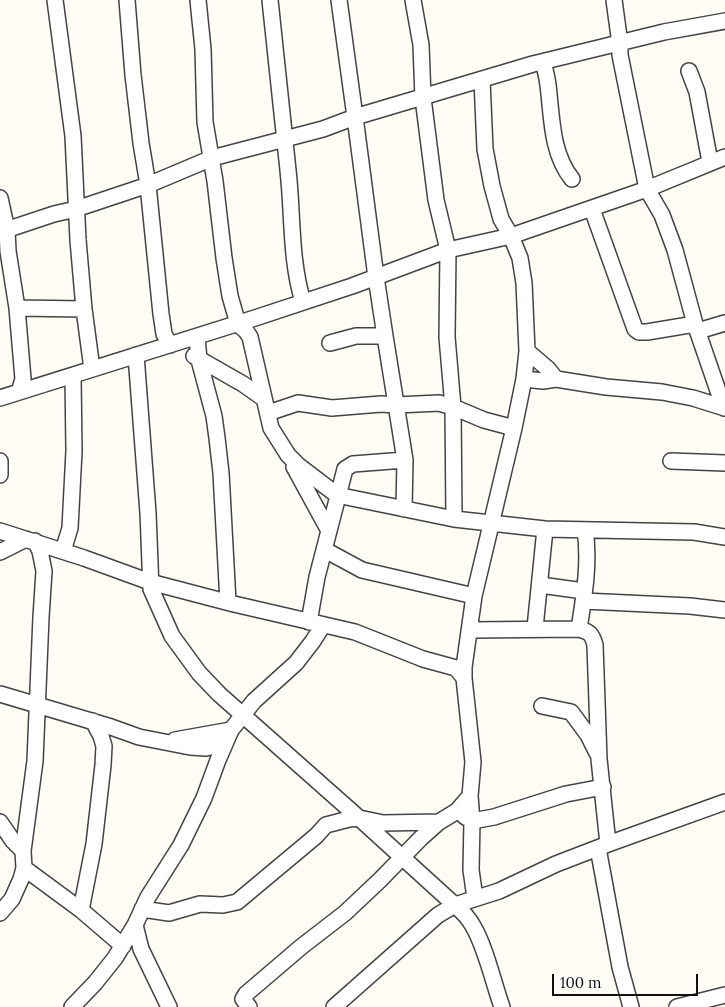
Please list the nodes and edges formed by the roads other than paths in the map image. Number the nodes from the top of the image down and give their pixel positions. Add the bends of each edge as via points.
1 (55, 0) edge
2 (127, 0) edge
3 (198, 0) edge
4 (270, 0) edge
5 (340, 0) edge
6 (413, 0) edge
7 (614, 0) edge
8 (725, 21) edge
9 (620, 44) junction
10 (543, 62) junction
11 (689, 71) dead end
12 (482, 80) junction
13 (423, 98) junction
14 (355, 117) junction
15 (285, 140) junction
16 (212, 158) junction
17 (718, 159) edge
18 (572, 179) dead end
19 (148, 185) junction
20 (647, 189) junction
21 (0, 198) edge
22 (76, 209) junction
23 (592, 209) junction
24 (511, 236) junction
25 (4, 239) edge
26 (448, 250) junction
27 (376, 278) junction
28 (303, 302) junction
29 (17, 308) junction
30 (84, 309) junction
31 (725, 323) edge
32 (238, 324) junction
33 (696, 328) junction
34 (385, 336) junction
35 (197, 337) junction
36 (330, 342) dead end
37 (175, 343) junction
38 (528, 352) junction
39 (136, 356) junction
40 (198, 360) junction
41 (92, 369) junction
42 (73, 376) junction
43 (524, 379) junction
44 (556, 379) junction
45 (24, 386) junction
46 (0, 398) edge
47 (265, 405) junction
48 (397, 405) junction
49 (453, 406) junction
50 (725, 408) edge
51 (514, 428) junction
52 (288, 455) junction
53 (406, 460) junction
54 (0, 461) edge
55 (671, 462) dead end
56 (725, 463) edge
57 (0, 476) edge
58 (337, 495) junction
59 (404, 509) junction
60 (454, 520) junction
61 (492, 523) junction
62 (70, 528) junction
63 (545, 529) junction
64 (590, 530) junction
65 (0, 531) edge
66 (329, 531) junction
67 (725, 537) edge
68 (30, 540) junction
69 (57, 549) junction
70 (325, 550) junction
71 (0, 552) edge
72 (84, 558) junction
73 (44, 572) junction
74 (150, 582) junction
75 (540, 586) junction
76 (474, 596) junction
77 (584, 596) junction
78 (228, 602) junction
79 (725, 610) edge
80 (316, 623) junction
81 (534, 628) junction
82 (579, 629) junction
83 (470, 630) junction
84 (462, 668) junction
85 (0, 694) edge
86 (38, 706) junction
87 (542, 706) dead end
88 (242, 715) junction
89 (93, 722) junction
90 (231, 730) junction
91 (164, 742) junction
92 (224, 744) junction
93 (206, 748) junction
94 (599, 759) junction
95 (218, 760) junction
96 (603, 787) junction
97 (470, 796) junction
98 (725, 802) edge
99 (457, 811) junction
100 (360, 818) junction
101 (472, 821) junction
102 (0, 822) edge
103 (439, 822) junction
104 (603, 846) junction
105 (23, 851) junction
106 (402, 856) junction
107 (24, 868) junction
108 (475, 898) junction
109 (455, 904) junction
110 (142, 909) junction
111 (81, 910) junction
112 (0, 913) edge
113 (135, 925) junction
114 (123, 946) junction
115 (725, 995) edge
116 (242, 1004) edge
117 (72, 1007) edge
118 (169, 1007) edge
119 (334, 1007) edge
120 (502, 1007) edge
121 (631, 1007) edge
122 (678, 1007) edge

1 - 22 street via 73,136
2 - 19 street via 137,114
3 - 16 street via 205,122
4 - 15 street
5 - 14 street
6 - 13 street via 421,45
7 - 9 street
8 - 9 street
9 - 10 street
9 - 20 street
10 - 12 street
10 - 18 street via 557,146 563,168
11 - 17 street
12 - 13 street
12 - 24 street via 485,149 501,219
13 - 14 street
13 - 26 street via 436,200
14 - 15 street
14 - 27 street
15 - 16 street
15 - 28 street via 293,251
16 - 19 street
16 - 32 street via 224,258
17 - 20 street
19 - 22 street
19 - 37 street via 164,334
20 - 23 street
20 - 33 street via 662,215 675,250
21 - 25 street
22 - 25 street via 54,214
22 - 30 street
23 - 24 street
23 - 33 street via 635,328 639,332 647,332
24 - 26 street
24 - 38 street via 520,258 524,283
25 - 29 street
26 - 27 street
26 - 49 street via 448,337
27 - 28 street
27 - 34 street
28 - 32 street
29 - 30 street
29 - 45 street
30 - 41 street
31 - 33 street
32 - 35 street
32 - 47 street via 250,337
33 - 50 street
34 - 36 street via 356,336
34 - 48 street
35 - 37 street
35 - 40 street
37 - 39 street
37 - 40 street
38 - 43 street
38 - 44 street
39 - 41 street
39 - 74 street
40 - 47 street via 243,384
40 - 78 street via 217,438
41 - 42 street
42 - 45 street
42 - 62 street
43 - 44 street
43 - 51 street
44 - 50 street via 680,395
45 - 46 street
47 - 48 street via 274,411 298,403 332,408
47 - 52 street via 271,428
48 - 49 street via 439,403
48 - 53 street
49 - 51 street via 484,420
49 - 60 street
51 - 61 street
52 - 58 street
52 - 66 street
53 - 58 street via 353,464 345,469
53 - 59 street
54 - 57 street
55 - 56 street
58 - 59 street
58 - 66 street
59 - 60 street
60 - 61 street
61 - 63 street
61 - 76 street
62 - 69 street
62 - 72 street
63 - 64 street
63 - 75 street
64 - 67 street via 694,532
64 - 77 street
65 - 68 street
66 - 70 street
68 - 69 street
68 - 71 street
68 - 73 street via 40,551
69 - 72 street
69 - 73 street
70 - 76 street via 362,570
70 - 80 street
72 - 74 street
73 - 86 street
74 - 78 street
74 - 88 street via 153,596 172,636 199,673
75 - 77 street
75 - 81 street
76 - 83 street
77 - 79 street
77 - 82 street
78 - 80 street
80 - 84 street via 355,632 423,659
80 - 88 street via 313,641 296,663
81 - 82 street
81 - 83 street
82 - 94 street via 589,632 595,645
83 - 84 street
84 - 97 street via 472,762
85 - 86 street
86 - 89 street
86 - 105 street via 35,762
87 - 94 street via 570,712 588,735
88 - 90 street
88 - 100 street
89 - 91 street
89 - 111 street via 104,746 103,764 94,844
90 - 91 street
90 - 92 street
91 - 93 street
92 - 93 street
92 - 95 street
93 - 95 street
94 - 96 street
95 - 110 street via 182,845
96 - 101 street via 566,794
96 - 104 street
97 - 99 street
97 - 101 street
98 - 104 street
99 - 101 street
99 - 103 street
100 - 103 street via 383,823
100 - 106 street
100 - 110 street via 326,825 236,902 200,904 169,913
101 - 108 street via 471,870
102 - 105 street
103 - 106 street
104 - 108 street
104 - 121 street via 620,967
105 - 107 street
106 - 109 street
106 - 116 street via 345,913 277,967
107 - 111 street
107 - 112 street via 12,899
108 - 109 street
109 - 119 street via 438,915
109 - 120 street via 474,927
110 - 113 street
111 - 114 street
113 - 114 street
113 - 118 street via 141,949
114 - 117 street
115 - 122 street

